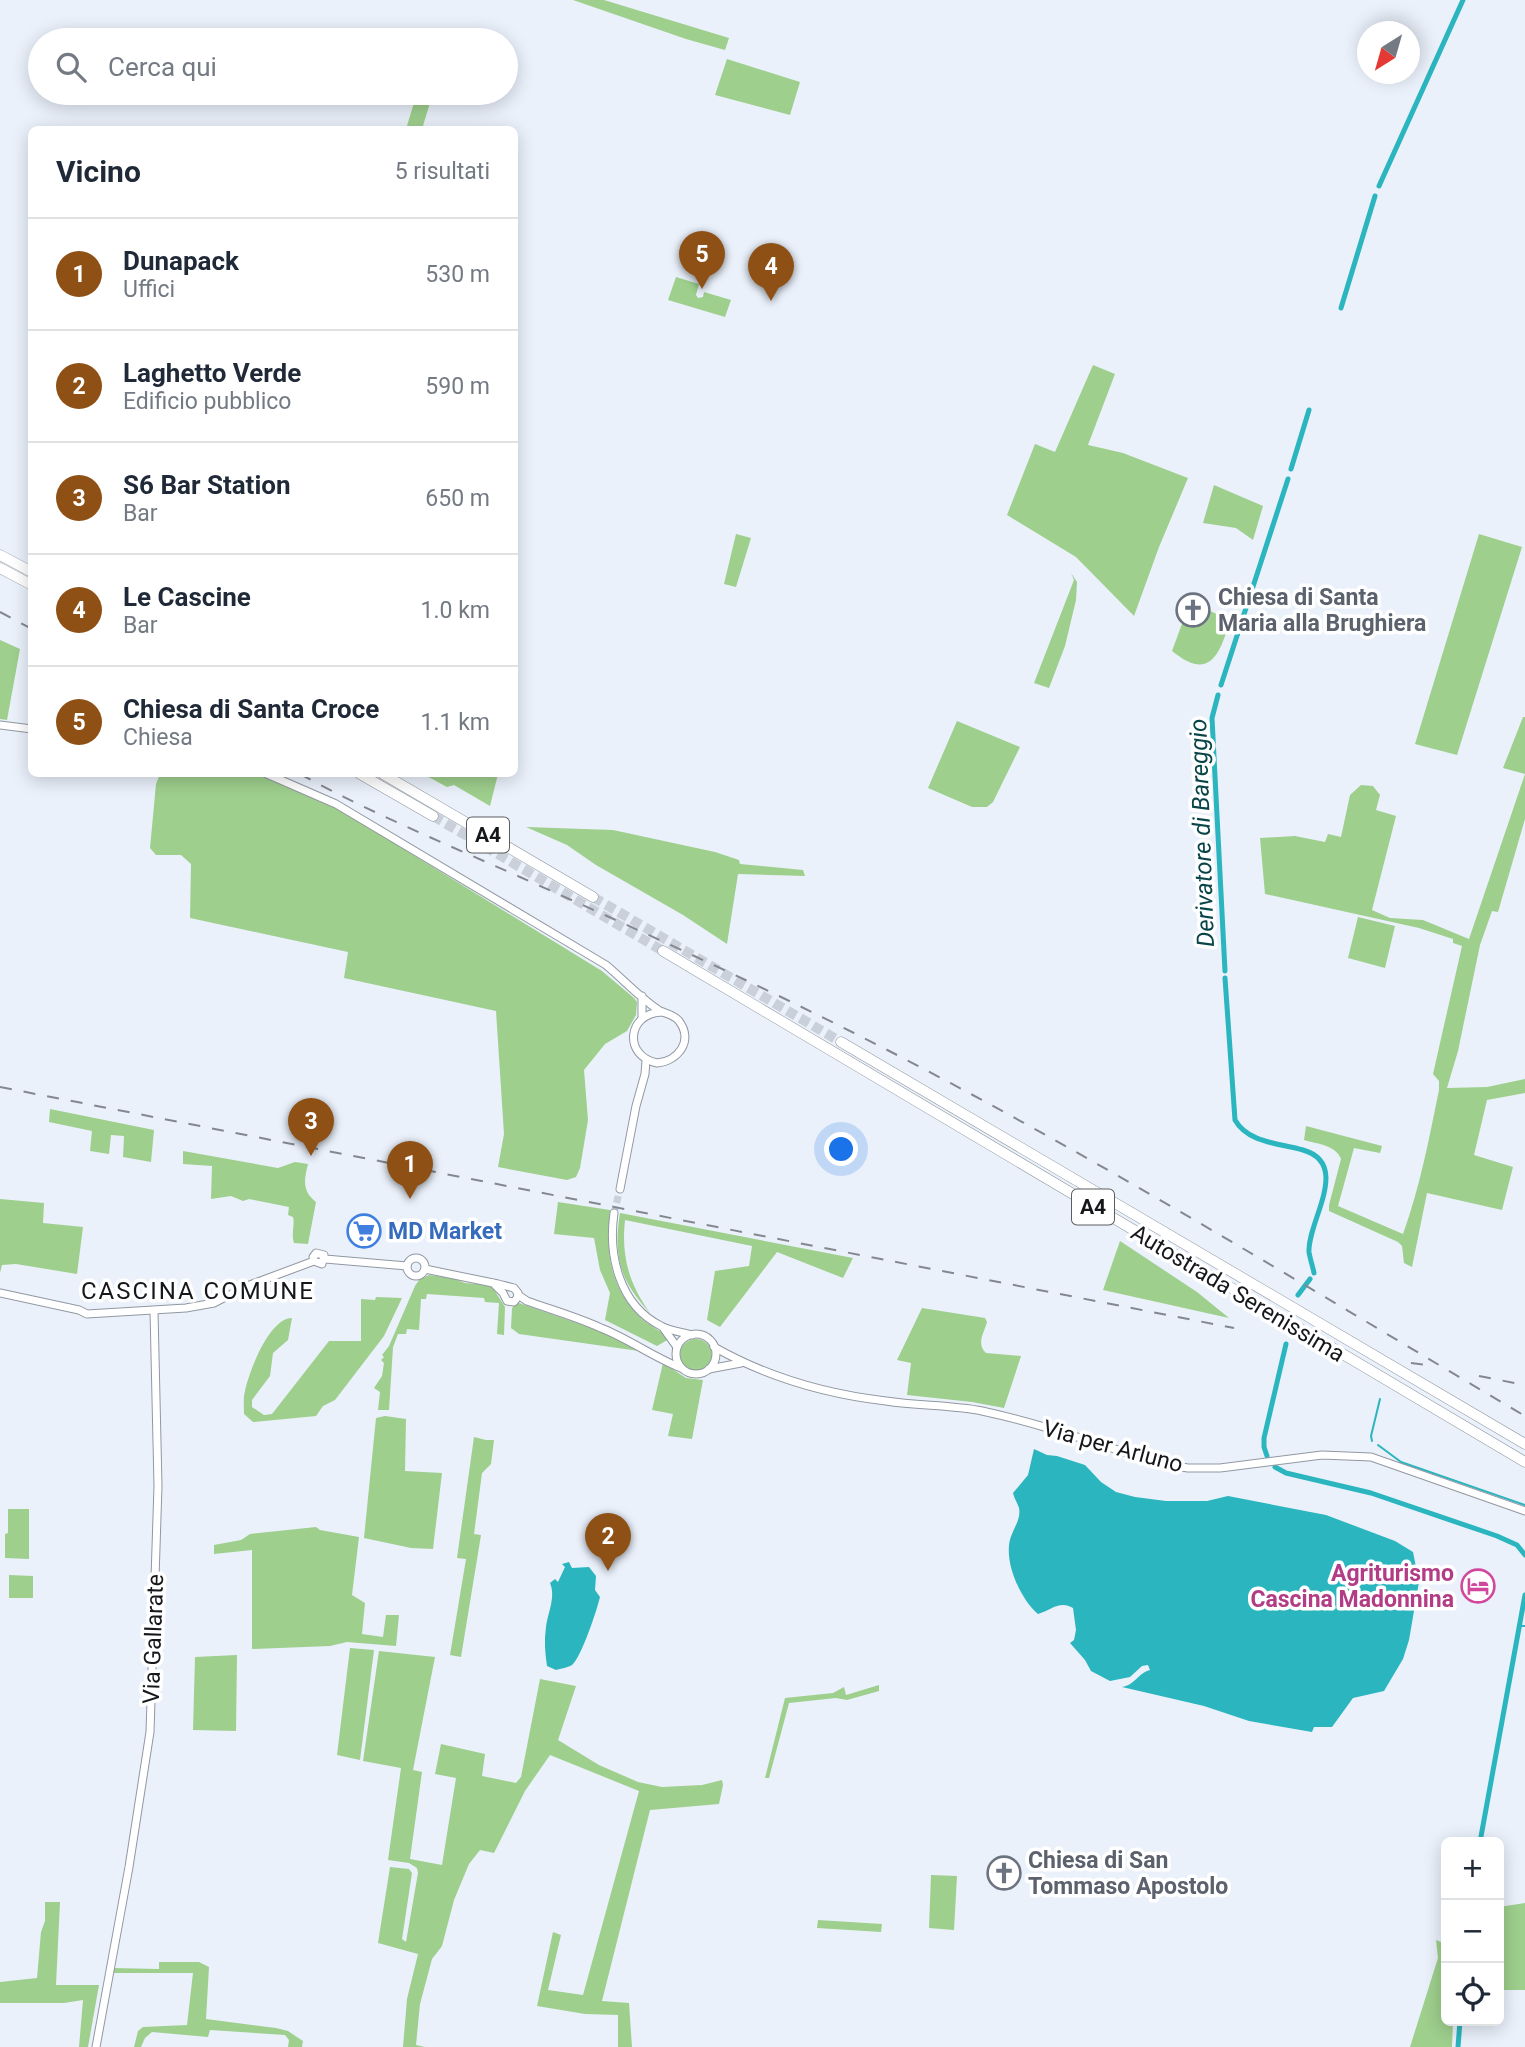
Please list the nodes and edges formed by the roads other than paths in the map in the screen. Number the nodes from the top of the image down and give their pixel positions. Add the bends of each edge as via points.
1 (0, 555) edge
2 (0, 568) edge
3 (28, 570) edge
4 (28, 583) edge
5 (0, 725) edge
6 (28, 728) edge
7 (274, 777) edge
8 (365, 777) edge
9 (388, 777) edge
10 (433, 816) tunnel mouth
11 (593, 897) tunnel mouth
12 (663, 951) tunnel mouth
13 (642, 996) junction
14 (662, 1012) junction
15 (642, 1018) junction
16 (841, 1042) tunnel mouth
17 (646, 1059) junction
18 (657, 1063) junction
19 (645, 1074) junction
20 (620, 1189) tunnel mouth
21 (614, 1213) tunnel mouth
22 (407, 1266) junction
23 (425, 1269) junction
24 (506, 1290) junction
25 (0, 1293) edge
26 (517, 1298) junction
27 (154, 1311) junction
28 (664, 1328) junction
29 (692, 1335) junction
30 (714, 1347) junction
31 (677, 1348) junction
32 (655, 1357) junction
33 (741, 1363) junction
34 (681, 1368) junction
35 (709, 1368) junction
36 (1525, 1444) edge
37 (1525, 1462) edge
38 (1525, 1511) edge
39 (96, 2047) edge

1 - 3 highway
2 - 4 highway
5 - 6 street
7 - 13 street via 336,804 606,965
8 - 10 highway, A4
9 - 11 highway, A4
12 - 37 highway, Autostrada Serenissima / A4
13 - 14 street
13 - 15 street
14 - 15 street
14 - 18 street via 676,1018 685,1037 674,1059
15 - 17 street via 633,1038 636,1050
16 - 36 highway, Autostrada Serenissima / A4
17 - 18 street
17 - 19 street
18 - 19 street
19 - 20 street
21 - 28 street via 612,1253 619,1278 640,1309
22 - 23 street via 414,1276
22 - 23 street via 418,1258
22 - 27 street via 325,1259 247,1286 214,1303
23 - 24 street
24 - 26 street via 514,1288
24 - 26 street via 507,1301
25 - 27 street via 87,1314
26 - 32 street via 600,1327
27 - 39 street, Via Gallarate via 158,1486 148,1761
28 - 29 street, Via per Arluno
28 - 31 street
29 - 30 street, Via per Arluno via 705,1337
29 - 31 street
30 - 33 street, Via per Arluno
30 - 35 street via 715,1360
31 - 32 street
31 - 34 street
32 - 34 street
33 - 35 street, Via per Arluno
33 - 38 street, Via per Arluno via 826,1391 1009,1417 1188,1468 1322,1455 1371,1457
34 - 35 street, Via per Arluno via 693,1374

